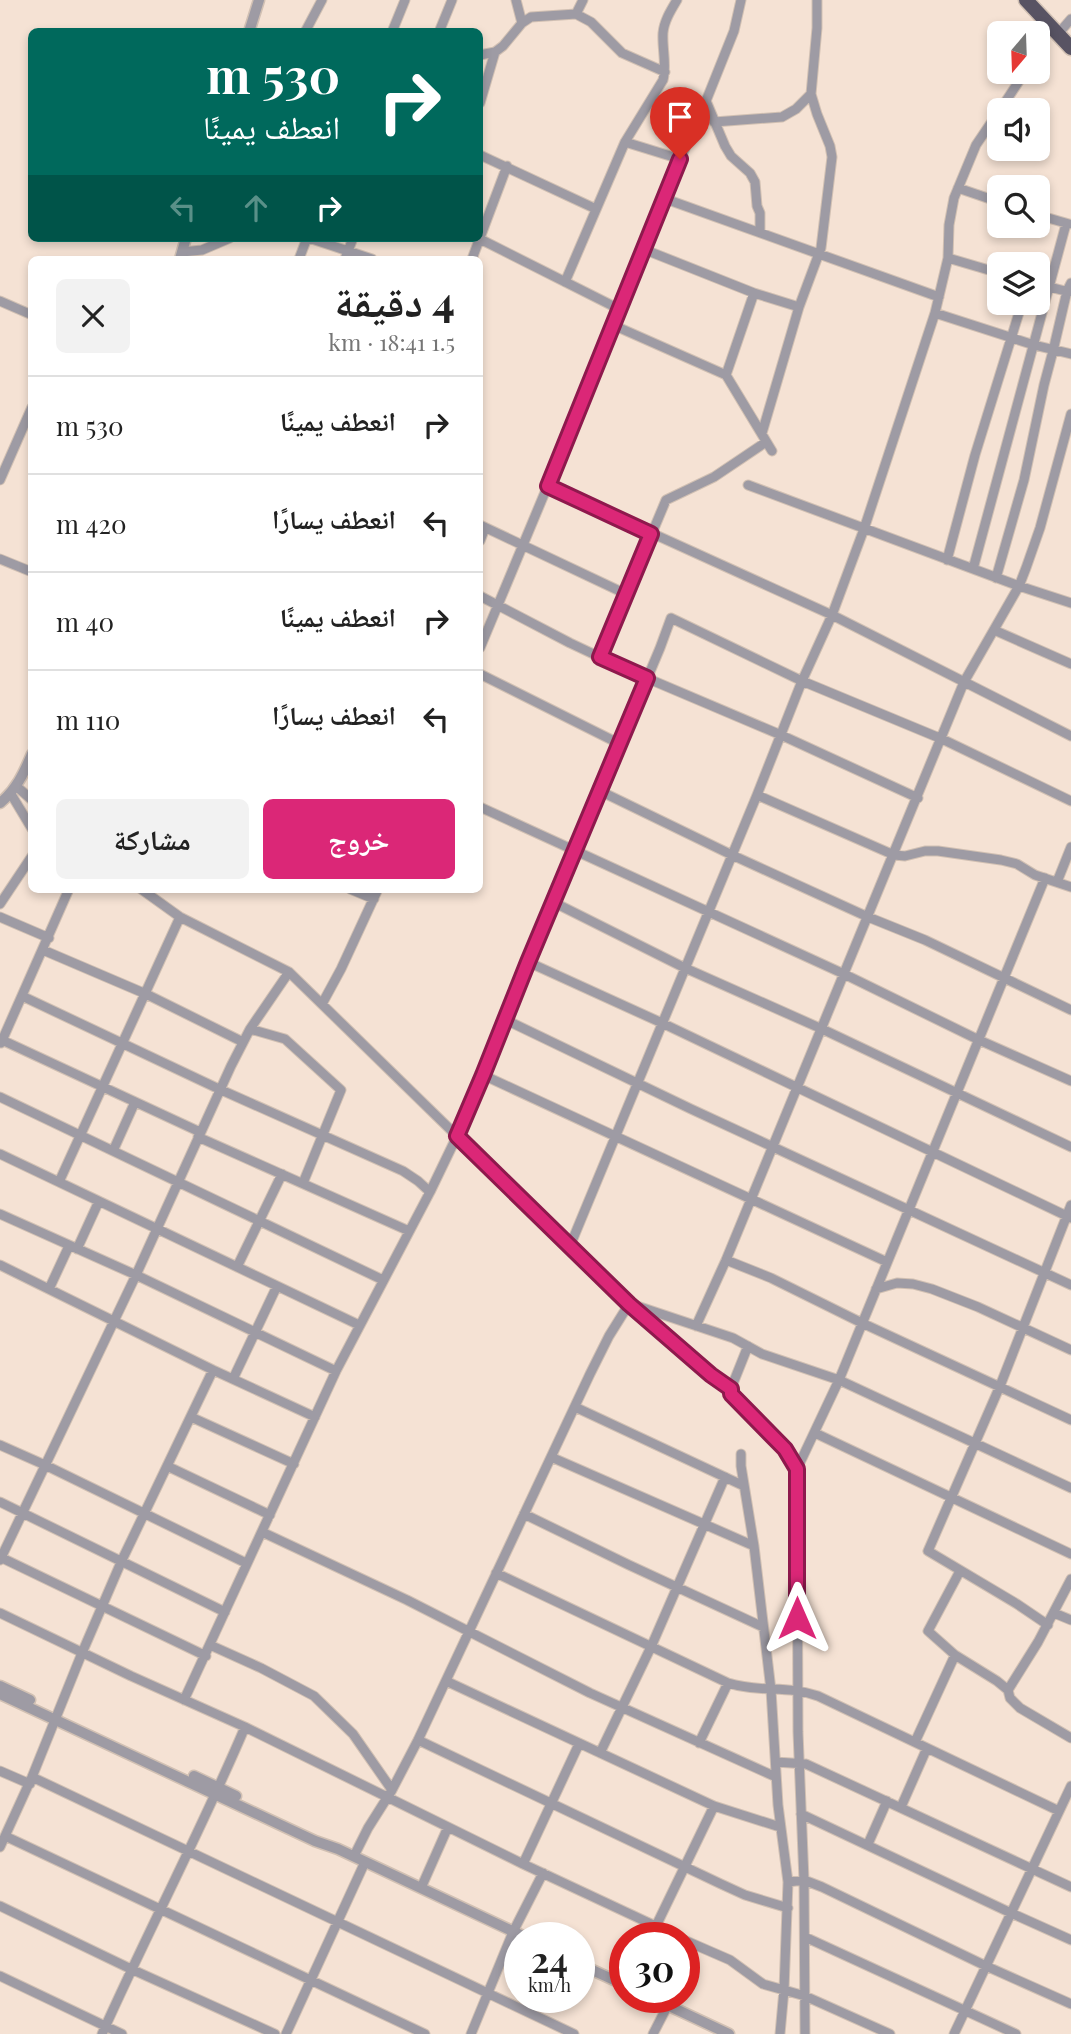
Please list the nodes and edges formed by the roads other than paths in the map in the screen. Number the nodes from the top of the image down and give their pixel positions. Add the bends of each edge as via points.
1 (259, 0) edge
2 (321, 0) edge
3 (405, 0) edge
4 (453, 0) edge
5 (516, 0) edge
6 (583, 0) edge
7 (677, 0) edge
8 (741, 0) edge
9 (817, 0) edge
10 (1026, 0) edge
11 (576, 14) junction
12 (1071, 19) edge
13 (522, 23) junction
14 (250, 28) edge
15 (307, 28) edge
16 (394, 28) edge
17 (441, 28) edge
18 (1053, 29) junction
19 (1050, 33) edge
20 (1071, 48) edge
21 (495, 52) junction
22 (483, 54) edge
23 (665, 72) junction
24 (483, 93) edge
25 (811, 94) junction
26 (706, 101) junction
27 (714, 121) junction
28 (987, 129) edge
29 (625, 142) junction
30 (483, 156) edge
31 (680, 159) junction
32 (507, 166) junction
33 (958, 188) junction
34 (663, 198) junction
35 (987, 198) edge
36 (596, 209) junction
37 (1050, 218) edge
38 (1069, 224) edge
39 (483, 228) edge
40 (760, 232) junction
41 (483, 240) edge
42 (221, 242) edge
43 (317, 242) edge
44 (643, 249) junction
45 (820, 254) junction
46 (181, 255) edge
47 (347, 255) edge
48 (948, 258) junction
49 (987, 269) edge
50 (565, 282) junction
51 (1050, 287) joint
52 (1069, 289) edge
53 (754, 293) junction
54 (939, 297) junction
55 (0, 301) edge
56 (799, 307) junction
57 (619, 309) junction
58 (28, 313) edge
59 (935, 313) junction
60 (1019, 315) edge
61 (1042, 315) edge
62 (613, 325) junction
63 (1012, 338) junction
64 (1034, 345) junction
65 (1053, 351) junction
66 (1071, 354) edge
67 (726, 375) junction
68 (1071, 414) edge
69 (28, 416) edge
70 (767, 442) junction
71 (0, 480) edge
72 (748, 485) dead end
73 (548, 486) junction
74 (483, 527) edge
75 (864, 529) junction
76 (651, 534) junction
77 (523, 546) junction
78 (0, 559) edge
79 (947, 559) junction
80 (973, 569) junction
81 (28, 570) edge
82 (996, 578) junction
83 (1019, 586) junction
84 (626, 594) junction
85 (483, 598) edge
86 (1071, 603) edge
87 (498, 606) junction
88 (832, 615) junction
89 (994, 631) junction
90 (483, 641) edge
91 (600, 657) junction
92 (1071, 664) edge
93 (483, 676) edge
94 (647, 678) junction
95 (802, 681) junction
96 (964, 682) junction
97 (781, 735) junction
98 (1071, 736) edge
99 (942, 739) junction
100 (620, 744) junction
101 (28, 762) edge
102 (28, 781) edge
103 (14, 790) junction
104 (600, 790) junction
105 (757, 795) junction
106 (28, 798) edge
107 (918, 798) junction
108 (1071, 801) edge
109 (0, 803) edge
110 (483, 808) edge
111 (28, 821) edge
112 (1071, 847) edge
113 (575, 850) junction
114 (732, 855) junction
115 (894, 855) junction
116 (28, 862) edge
117 (1045, 878) junction
118 (1057, 882) junction
119 (1071, 887) edge
120 (67, 893) edge
121 (147, 893) edge
122 (360, 893) edge
123 (376, 893) edge
124 (374, 899) junction
125 (553, 902) junction
126 (0, 904) edge
127 (708, 912) junction
128 (0, 917) edge
129 (180, 917) junction
130 (868, 917) junction
131 (49, 938) junction
132 (43, 950) junction
133 (528, 962) junction
134 (685, 968) junction
135 (289, 972) junction
136 (844, 974) junction
137 (1005, 978) junction
138 (146, 994) junction
139 (22, 996) junction
140 (322, 1004) junction
141 (1071, 1010) edge
142 (506, 1020) junction
143 (663, 1023) junction
144 (250, 1029) junction
145 (822, 1029) junction
146 (979, 1040) junction
147 (1, 1042) edge
148 (124, 1042) junction
149 (243, 1042) junction
150 (483, 1075) junction
151 (1071, 1081) edge
152 (638, 1083) junction
153 (103, 1087) junction
154 (798, 1087) junction
155 (219, 1089) junction
156 (958, 1092) junction
157 (0, 1097) edge
158 (135, 1102) junction
159 (199, 1134) junction
160 (81, 1136) junction
161 (323, 1136) junction
162 (457, 1136) junction
163 (615, 1137) junction
164 (773, 1146) junction
165 (1071, 1147) edge
166 (113, 1151) junction
167 (933, 1151) junction
168 (0, 1153) edge
169 (282, 1174) junction
170 (60, 1182) junction
171 (177, 1183) junction
172 (303, 1183) junction
173 (430, 1192) junction
174 (750, 1200) junction
175 (99, 1201) junction
176 (1071, 1205) edge
177 (908, 1211) junction
178 (0, 1214) edge
179 (1069, 1217) edge
180 (259, 1220) junction
181 (157, 1229) junction
182 (409, 1231) junction
183 (570, 1246) junction
184 (73, 1248) junction
185 (726, 1260) junction
186 (887, 1262) junction
187 (0, 1265) edge
188 (237, 1267) junction
189 (1045, 1272) junction
190 (135, 1275) junction
191 (383, 1280) junction
192 (1071, 1285) edge
193 (277, 1286) junction
194 (49, 1289) junction
195 (876, 1289) junction
196 (629, 1304) junction
197 (113, 1321) junction
198 (862, 1323) junction
199 (359, 1325) junction
200 (696, 1326) junction
201 (1023, 1327) junction
202 (255, 1334) junction
203 (748, 1346) junction
204 (1071, 1350) edge
205 (213, 1370) junction
206 (336, 1371) junction
207 (233, 1379) junction
208 (838, 1380) junction
209 (1000, 1386) junction
210 (731, 1389) junction
211 (575, 1407) junction
212 (191, 1417) junction
213 (316, 1418) junction
214 (1071, 1420) edge
215 (815, 1433) junction
216 (974, 1443) junction
217 (0, 1445) edge
218 (741, 1454) dead end
219 (551, 1457) junction
220 (294, 1464) junction
221 (45, 1465) junction
222 (167, 1466) junction
223 (797, 1469) junction
224 (725, 1477) junction
225 (744, 1486) junction
226 (1071, 1488) edge
227 (951, 1498) junction
228 (0, 1502) edge
229 (22, 1512) junction
230 (145, 1514) junction
231 (524, 1514) junction
232 (270, 1515) junction
233 (704, 1525) junction
234 (262, 1532) junction
235 (754, 1546) junction
236 (1071, 1554) edge
237 (0, 1558) edge
238 (122, 1560) junction
239 (246, 1563) junction
240 (960, 1571) junction
241 (496, 1573) junction
242 (1071, 1578) edge
243 (677, 1587) junction
244 (102, 1606) junction
245 (225, 1612) junction
246 (0, 1613) edge
247 (1054, 1613) junction
248 (1071, 1620) edge
249 (1048, 1625) junction
250 (763, 1627) junction
251 (469, 1631) junction
252 (210, 1646) junction
253 (651, 1647) junction
254 (82, 1653) junction
255 (955, 1655) junction
256 (206, 1656) junction
257 (446, 1681) junction
258 (728, 1683) junction
259 (0, 1686) edge
260 (798, 1689) junction
261 (771, 1690) junction
262 (1008, 1690) junction
263 (0, 1694) edge
264 (184, 1700) junction
265 (622, 1708) junction
266 (57, 1717) junction
267 (245, 1727) junction
268 (1071, 1738) edge
269 (418, 1740) junction
270 (915, 1742) junction
271 (699, 1743) junction
272 (579, 1744) junction
273 (927, 1748) junction
274 (600, 1753) junction
275 (776, 1762) junction
276 (799, 1762) junction
277 (0, 1771) edge
278 (776, 1777) junction
279 (31, 1780) junction
280 (1071, 1786) edge
281 (217, 1791) junction
282 (390, 1793) junction
283 (887, 1801) junction
284 (551, 1803) junction
285 (714, 1806) junction
286 (901, 1807) junction
287 (1059, 1811) junction
288 (801, 1814) junction
289 (448, 1827) junction
290 (780, 1827) junction
291 (5, 1836) junction
292 (869, 1844) junction
293 (0, 1847) edge
294 (187, 1850) junction
295 (354, 1856) junction
296 (365, 1862) junction
297 (523, 1864) junction
298 (686, 1866) junction
299 (1031, 1868) junction
300 (542, 1873) junction
301 (804, 1880) junction
302 (788, 1882) junction
303 (1071, 1887) edge
304 (421, 1888) junction
305 (0, 1906) edge
306 (159, 1910) junction
307 (788, 1912) junction
308 (1011, 1913) junction
309 (803, 1918) junction
310 (338, 1922) junction
311 (518, 1922) edge
312 (647, 1922) edge
313 (658, 1922) edge
314 (504, 1928) edge
315 (805, 1937) junction
316 (1071, 1940) edge
317 (700, 1947) edge
318 (504, 1955) edge
319 (986, 1965) junction
320 (131, 1969) junction
321 (0, 1976) edge
322 (311, 1981) junction
323 (784, 1990) junction
324 (489, 1993) junction
325 (804, 1996) junction
326 (1071, 2004) edge
327 (965, 2011) junction
328 (664, 2013) edge
329 (691, 2013) edge
330 (103, 2030) edge
331 (122, 2034) edge
332 (275, 2034) edge
333 (286, 2034) edge
334 (425, 2034) edge
335 (471, 2034) edge
336 (574, 2034) edge
337 (653, 2034) edge
338 (729, 2034) edge
339 (780, 2034) edge
340 (806, 2034) edge
341 (890, 2034) edge
342 (954, 2034) edge
343 (1016, 2034) edge

1 - 14 street
2 - 15 street
3 - 16 street
4 - 17 street
5 - 13 street
6 - 11 street
7 - 23 street via 663,36
8 - 26 street via 734,31
9 - 25 street
10 - 18 highway
11 - 13 street via 531,17
11 - 23 street via 622,52
12 - 18 street
13 - 21 street
18 - 19 street
18 - 20 highway
21 - 22 street
21 - 24 street
23 - 29 street
25 - 27 street via 782,117
25 - 45 street via 832,157
26 - 27 street
26 - 31 street
27 - 40 street via 724,146 755,181
28 - 33 street
29 - 31 street
29 - 36 street
30 - 32 street
31 - 34 street
32 - 36 street
32 - 39 street
33 - 35 street
33 - 48 street via 951,212
34 - 40 street
34 - 44 street
36 - 50 street
37 - 38 street
38 - 51 street
40 - 45 street
41 - 50 street
42 - 46 street
43 - 47 street
44 - 53 street
44 - 57 street
45 - 54 street
45 - 56 street
48 - 49 street
48 - 54 street
50 - 57 street
51 - 52 street
52 - 65 street
53 - 56 street
53 - 67 street
54 - 59 street
55 - 58 street
56 - 70 street
57 - 62 street
59 - 63 street
59 - 75 street
60 - 63 street
61 - 64 street
62 - 67 street
62 - 73 street
63 - 64 street
63 - 79 street
64 - 65 street
64 - 80 street
65 - 66 street
65 - 82 street
67 - 70 street
68 - 83 street
69 - 71 street
70 - 76 street via 734,465 666,500
72 - 75 street
73 - 76 street
73 - 77 street
74 - 77 street
75 - 79 street
75 - 88 street
76 - 84 street
76 - 88 street
77 - 84 street
77 - 87 street
78 - 81 street
79 - 80 street
80 - 82 street
82 - 83 street
83 - 86 street
83 - 89 street
84 - 91 street
85 - 87 street
87 - 90 street
87 - 91 street
88 - 95 street
88 - 96 street
89 - 92 street
89 - 96 street
91 - 94 street
93 - 100 street
94 - 95 street via 671,618
94 - 97 street
94 - 100 street
95 - 97 street
95 - 99 street
96 - 98 street
96 - 99 street
97 - 105 street
97 - 107 street
99 - 107 street
99 - 108 street
100 - 104 street
101 - 103 street
102 - 103 street
103 - 106 street
103 - 109 street
103 - 111 street
104 - 113 street
104 - 114 street
105 - 114 street
105 - 115 street
107 - 115 street
110 - 113 street
112 - 118 street
113 - 125 street
113 - 127 street
114 - 127 street
114 - 130 street
115 - 117 street via 938,851 1001,860
115 - 130 street
116 - 126 street
117 - 118 street
117 - 137 street
118 - 119 street
120 - 131 street
121 - 129 street
122 - 124 street
123 - 124 street
124 - 140 street
125 - 133 street
125 - 134 street
127 - 134 street
127 - 136 street
128 - 131 street
129 - 135 street
129 - 138 street
130 - 136 street
130 - 137 street
131 - 132 street
132 - 138 street
132 - 139 street
133 - 142 street
133 - 143 street
134 - 143 street
134 - 145 street
135 - 140 street
135 - 144 street
136 - 145 street
136 - 146 street
137 - 141 street
137 - 146 street
138 - 148 street
138 - 149 street
139 - 147 street
139 - 148 street
140 - 162 street
142 - 150 street
142 - 152 street
143 - 152 street
143 - 154 street
144 - 149 street
144 - 161 street via 285,1039 339,1087 341,1093
145 - 154 street
145 - 156 street
146 - 151 street
146 - 156 street
147 - 153 street
148 - 153 street
148 - 155 street
149 - 155 street
150 - 162 street
150 - 163 street
152 - 163 street
152 - 164 street
153 - 158 street
153 - 160 street
154 - 164 street
154 - 167 street
155 - 159 street
155 - 161 street
156 - 165 street
156 - 167 street
157 - 160 street
158 - 159 street
158 - 166 street
159 - 169 street
159 - 171 street
160 - 166 street
160 - 170 street
161 - 172 street
161 - 173 street via 403,1171
162 - 173 street
162 - 183 street
163 - 174 street
163 - 183 street
164 - 174 street
164 - 177 street
166 - 171 street
167 - 177 street
167 - 179 street
168 - 170 street
169 - 172 street
169 - 180 street
170 - 175 street
171 - 180 street
171 - 181 street
172 - 182 street
173 - 182 street
174 - 185 street
174 - 186 street
175 - 181 street
175 - 184 street
176 - 179 street
177 - 186 street
177 - 189 street
178 - 184 street
179 - 189 street
180 - 188 street
180 - 191 street
181 - 188 street
181 - 190 street
182 - 191 street
183 - 196 street
184 - 190 street
184 - 194 street
185 - 198 street
185 - 200 street
186 - 195 street
187 - 194 street
188 - 193 street
189 - 192 street
189 - 201 street
190 - 197 street
190 - 202 street
191 - 199 street
193 - 199 street
193 - 202 street
194 - 197 street
195 - 198 street
195 - 201 street via 913,1284
196 - 200 street
196 - 210 street
196 - 211 street
197 - 205 street
197 - 221 street
198 - 208 street
198 - 209 street
199 - 206 street
200 - 203 street
201 - 204 street
201 - 209 street
202 - 206 street
202 - 207 street
203 - 208 street
203 - 210 street
205 - 207 street
205 - 212 street
206 - 213 street
207 - 213 street
208 - 215 street
208 - 216 street
209 - 214 street
209 - 216 street
210 - 223 street
211 - 219 street
211 - 224 street
212 - 220 street
212 - 222 street
213 - 220 street
215 - 223 street
215 - 227 street
216 - 226 street
216 - 227 street
217 - 221 street
218 - 225 street
219 - 231 street
219 - 233 street
220 - 232 street
221 - 229 street
221 - 230 street
222 - 230 street
222 - 232 street
223 - 260 street
224 - 225 street
224 - 233 street
225 - 235 street
227 - 236 street
227 - 240 street via 928,1551
228 - 229 street
229 - 237 street
229 - 238 street
230 - 238 street
230 - 239 street
231 - 241 street
231 - 243 street
232 - 234 street
233 - 235 street
233 - 243 street
234 - 239 street
234 - 251 street
235 - 250 street
237 - 244 street
238 - 244 street
238 - 245 street
239 - 245 street
240 - 249 street
240 - 255 street via 928,1631
241 - 251 street
241 - 253 street
242 - 247 street
243 - 250 street
243 - 253 street
244 - 254 street
244 - 256 street
245 - 252 street
246 - 254 street
247 - 248 street
247 - 249 street
249 - 262 street
250 - 261 street
251 - 257 street
251 - 265 street
252 - 256 street
252 - 282 street via 314,1696 354,1734
253 - 258 street
253 - 265 street
254 - 264 street
254 - 266 street
255 - 262 street
255 - 270 street
256 - 264 street
257 - 269 street
257 - 272 street
258 - 261 street
258 - 271 street
259 - 266 street
260 - 261 street
260 - 270 street
260 - 276 street
261 - 275 street
262 - 268 street via 1020,1708
263 - 266 street
264 - 267 street
265 - 271 street
265 - 274 street
266 - 279 street
266 - 281 street
267 - 281 street
267 - 282 street
269 - 282 street
269 - 284 street
270 - 273 street
271 - 278 street
272 - 274 street
272 - 284 street
273 - 286 street
273 - 287 street
274 - 285 street
275 - 276 street
275 - 278 street
276 - 283 street
276 - 288 street
277 - 279 street
278 - 290 street
279 - 291 street
279 - 294 street
280 - 287 street
281 - 294 street
281 - 295 street
282 - 289 street
282 - 295 street
283 - 286 street
283 - 292 street
284 - 297 street
284 - 298 street
285 - 290 street
285 - 298 street
286 - 299 street
287 - 299 street
288 - 292 street
288 - 301 street
289 - 297 street
289 - 304 street
290 - 302 street
291 - 293 street
291 - 306 street
292 - 308 street
294 - 306 street
294 - 310 street
295 - 296 street
296 - 304 street
296 - 310 street
297 - 300 street
298 - 307 street
298 - 313 street
299 - 303 street
299 - 308 street
300 - 311 street
300 - 312 street
301 - 302 street
301 - 309 street
301 - 319 street
302 - 307 street
304 - 314 street
305 - 320 street
306 - 320 street
306 - 322 street
307 - 309 street
307 - 323 street
308 - 316 street
308 - 319 street
309 - 315 street
310 - 322 street
310 - 324 street
315 - 325 street
315 - 327 street
317 - 323 street via 730,1960 763,1984
318 - 324 street
319 - 326 street
319 - 327 street
320 - 330 street
320 - 332 street
321 - 330 street
322 - 333 street
322 - 334 street
323 - 325 street
323 - 339 street
324 - 335 street
324 - 336 street
325 - 340 street
325 - 341 street
327 - 342 street
327 - 343 street
328 - 337 street
329 - 338 street
330 - 331 street

